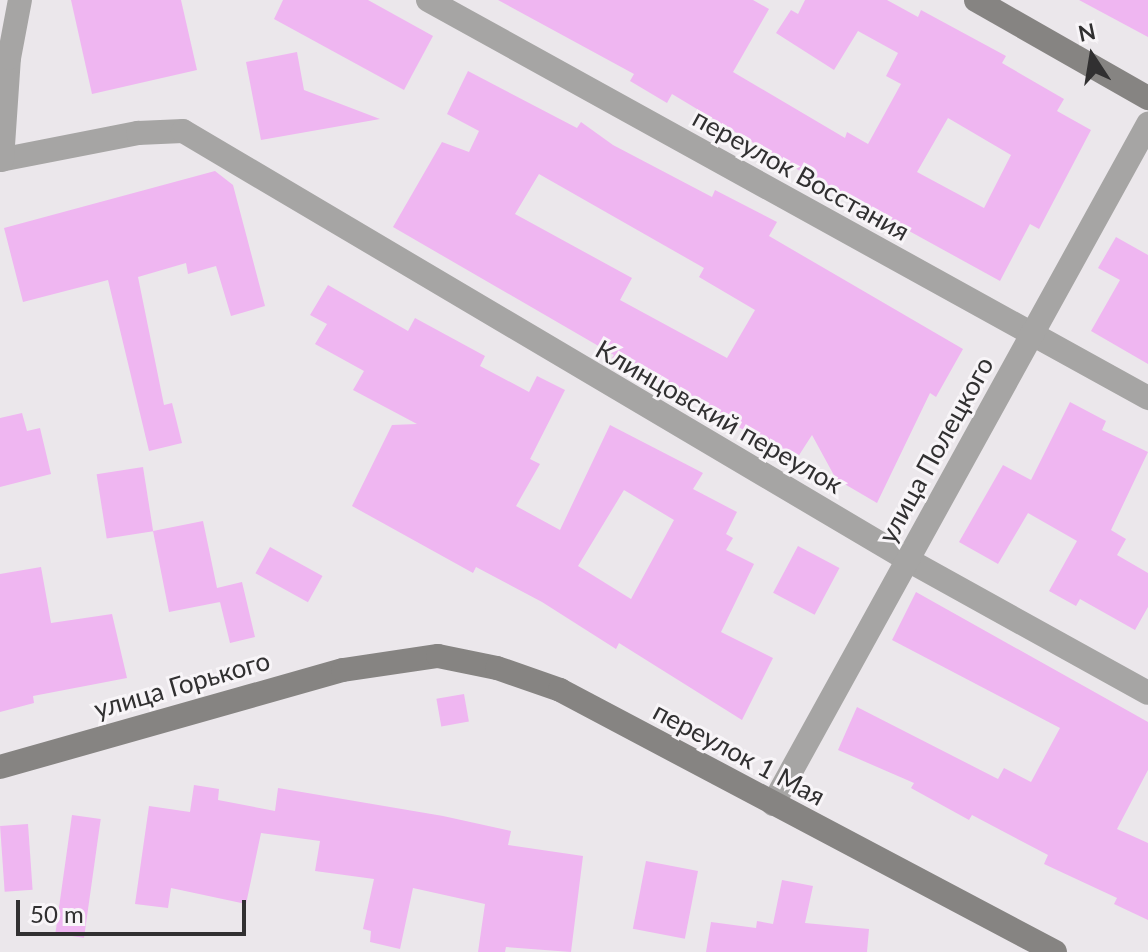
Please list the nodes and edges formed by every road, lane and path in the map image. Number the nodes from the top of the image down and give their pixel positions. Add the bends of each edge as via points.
1 (20, 0) edge
2 (428, 0) edge
3 (976, 0) edge
4 (1148, 98) edge
5 (1148, 124) edge
6 (1, 160) edge
7 (1032, 334) junction
8 (1148, 398) edge
9 (908, 560) junction
10 (381, 661) joint
11 (1148, 693) edge
12 (0, 767) edge
13 (773, 804) junction
14 (1055, 952) edge

1 - 6 street via 9,58
2 - 7 street, переулок Восстания
3 - 4 street
5 - 7 street, улица Полецкого
6 - 9 street, Клинцовский переулок via 138,133 183,131 223,150 266,184
7 - 8 street, переулок Восстания
7 - 9 street, улица Полецкого
9 - 11 street, Клинцовский переулок
9 - 13 street, улица Полецкого
10 - 12 street, улица Горького
10 - 13 street, переулок 1 Мая via 438,656 497,668 547,686
13 - 14 street, переулок 1 Мая

